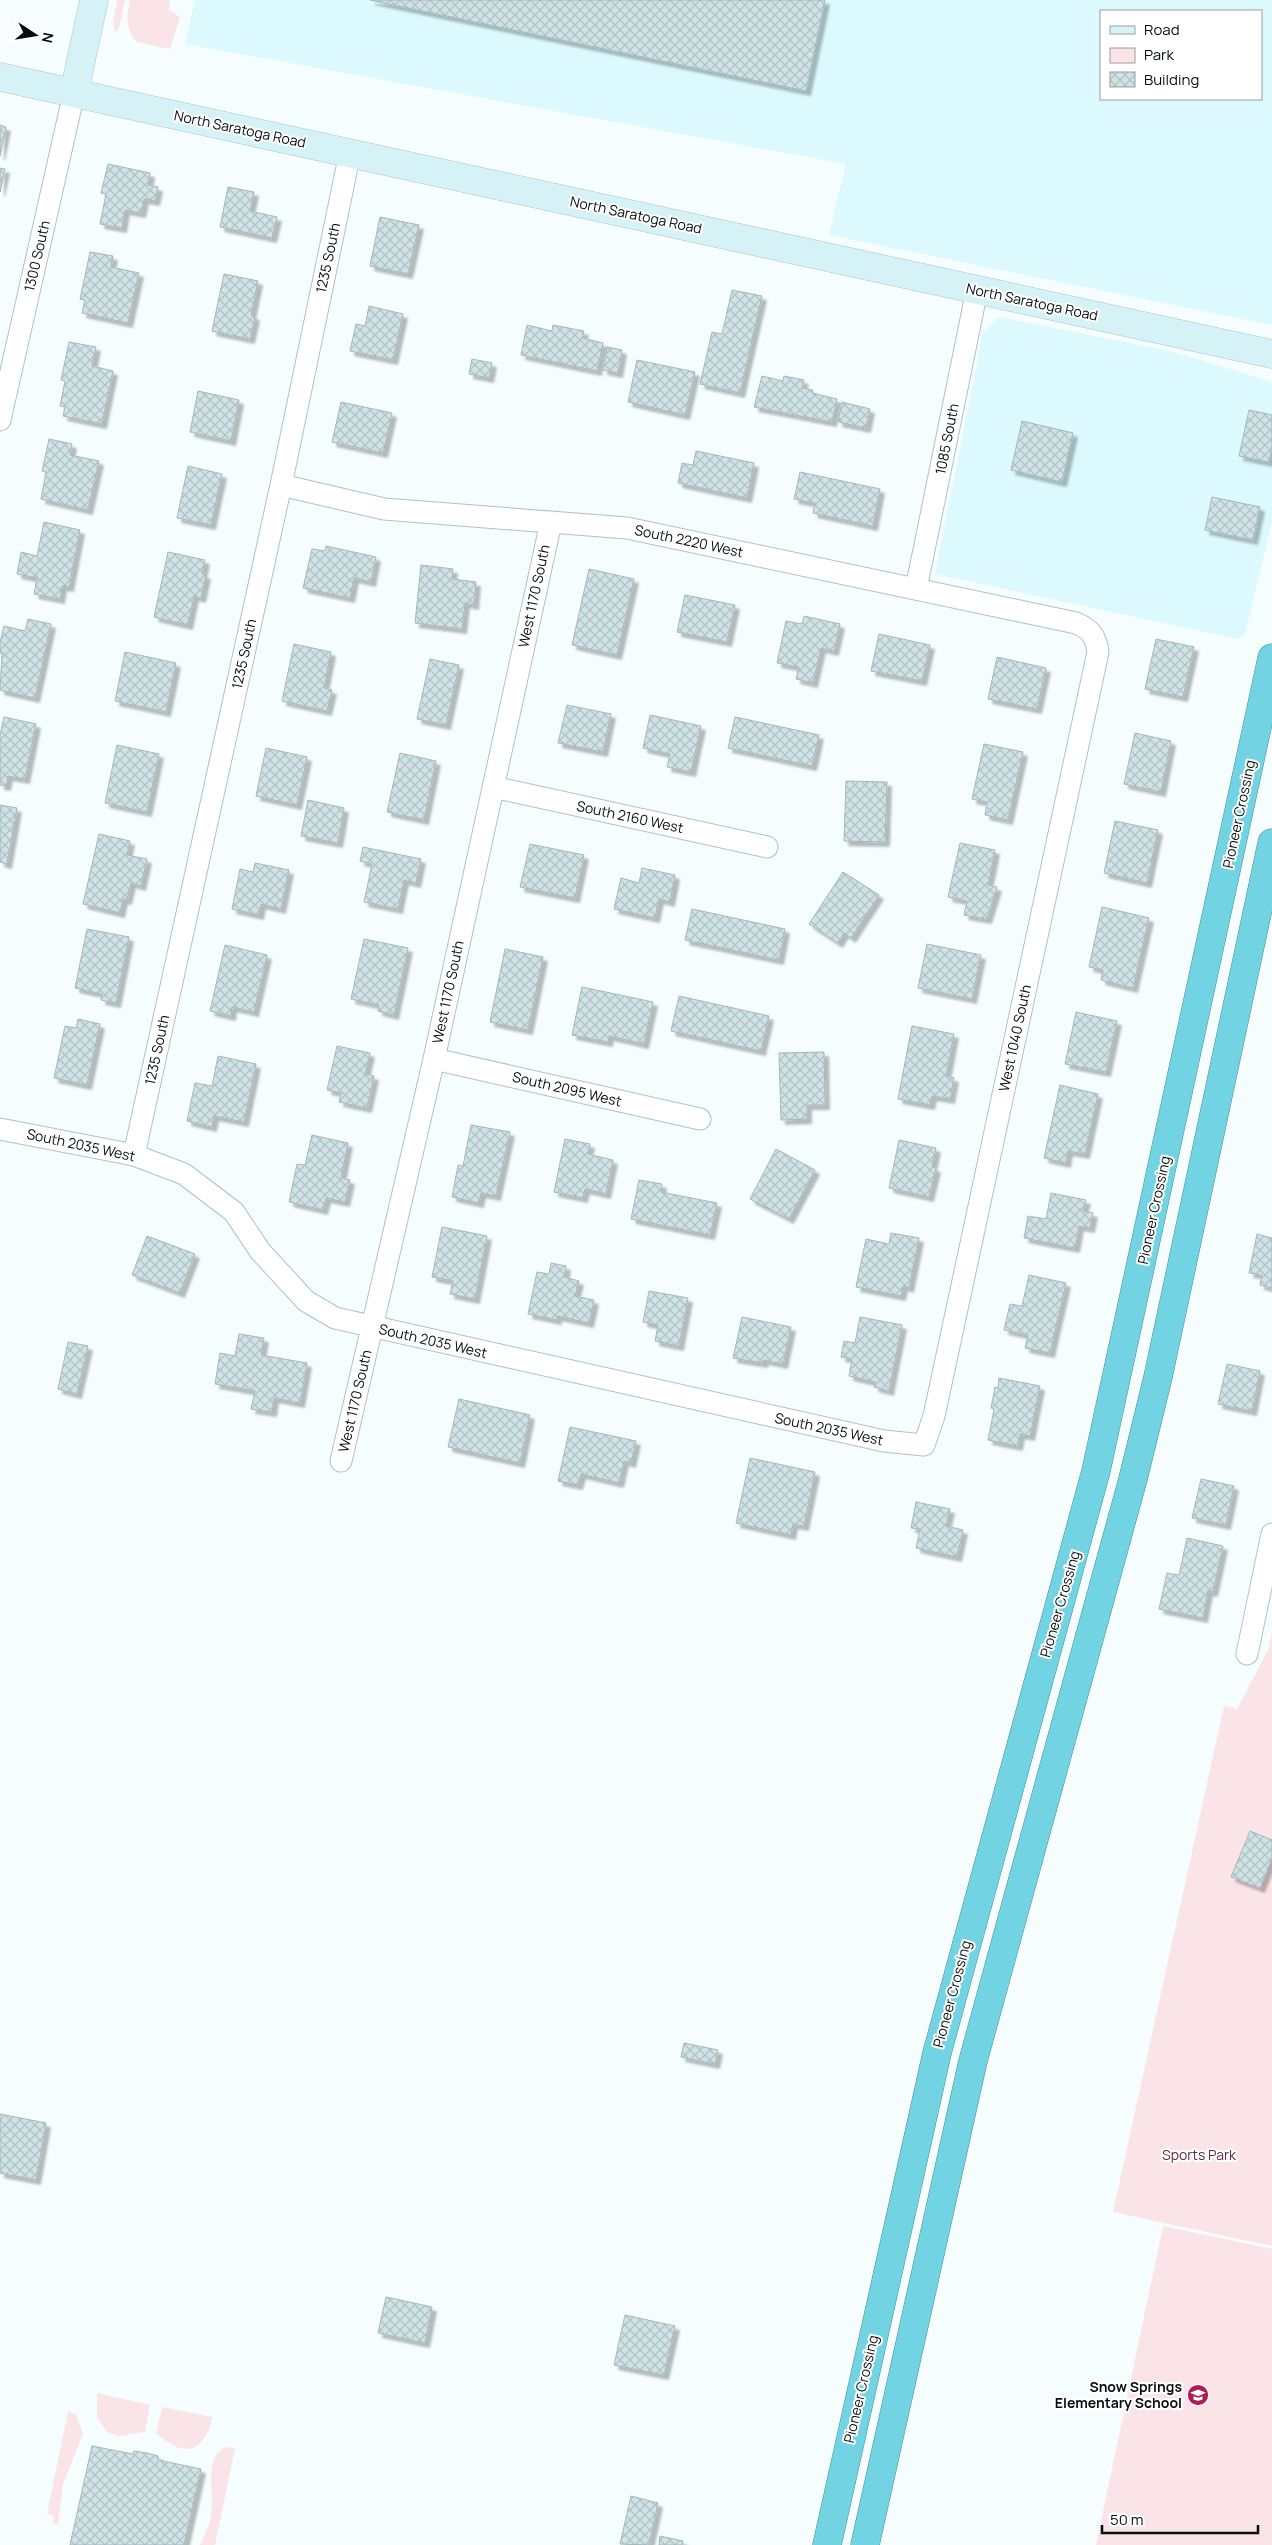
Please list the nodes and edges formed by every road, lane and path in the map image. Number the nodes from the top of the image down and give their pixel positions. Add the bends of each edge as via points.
1 (94, 0) edge
2 (0, 77) edge
3 (74, 93) junction
4 (350, 153) junction
5 (977, 290) junction
6 (1272, 354) edge
7 (0, 420) edge
8 (281, 485) junction
9 (550, 522) junction
10 (916, 589) junction
11 (1091, 632) joint
12 (1272, 658) edge
13 (493, 787) junction
14 (1272, 843) edge
15 (768, 847) dead end
16 (434, 1059) junction
17 (700, 1119) dead end
18 (0, 1129) edge
19 (134, 1155) junction
20 (372, 1328) junction
21 (924, 1444) joint
22 (341, 1461) dead end
23 (1272, 1534) edge
24 (1247, 1654) dead end
25 (827, 2545) edge
26 (864, 2545) edge

1 - 3 main road
2 - 3 main road, North Saratoga Road
3 - 4 main road, North Saratoga Road
3 - 7 street, 1300 South
4 - 5 main road, North Saratoga Road
4 - 8 street, 1235 South
5 - 6 main road, North Saratoga Road
5 - 10 street, 1085 South
8 - 9 street, South 2220 West via 384,509
8 - 19 street, 1235 South
9 - 10 street, South 2220 West via 627,528
9 - 13 street, West 1170 South
10 - 11 street, South 2220 West via 1076,623
11 - 21 street, West 1040 South via 1098,652 936,1406
12 - 25 highway, Pioneer Crossing via 1100,1453 937,2053
13 - 15 street, South 2160 West
13 - 16 street, West 1170 South
14 - 26 highway via 1158,1377 973,2061
16 - 17 street, South 2095 West
16 - 20 street, West 1170 South
18 - 19 street, South 2035 West
19 - 20 street, South 2035 West via 184,1174 234,1212 260,1251 306,1301 335,1318
20 - 21 street, South 2035 West via 884,1441
20 - 22 street, West 1170 South
23 - 24 street

